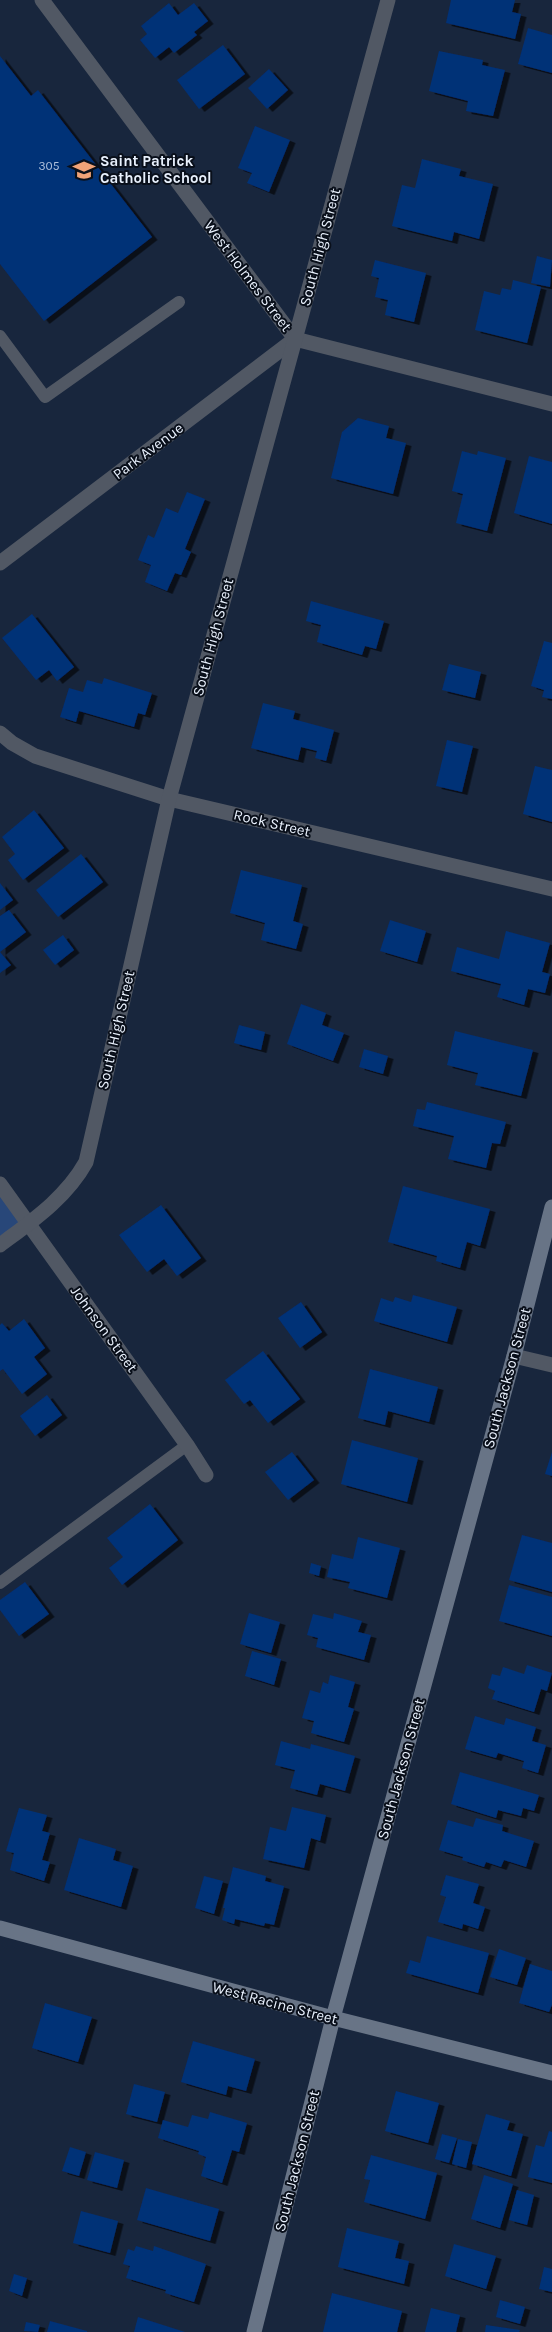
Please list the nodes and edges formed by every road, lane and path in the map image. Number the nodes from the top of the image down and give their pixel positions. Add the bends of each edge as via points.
1 (42, 0) edge
2 (388, 0) edge
3 (178, 302) dead end
4 (0, 336) edge
5 (295, 339) junction
6 (552, 404) edge
7 (0, 563) edge
8 (0, 734) edge
9 (169, 799) junction
10 (552, 889) edge
11 (0, 1184) edge
12 (552, 1207) edge
13 (28, 1224) junction
14 (0, 1245) edge
15 (514, 1356) junction
16 (552, 1365) edge
17 (187, 1445) junction
18 (206, 1475) dead end
19 (0, 1582) edge
20 (0, 1928) edge
21 (333, 2018) junction
22 (552, 2074) edge
23 (254, 2332) edge

1 - 5 street, West Holmes Street
2 - 5 street, South High Street
3 - 4 lane via 45,397
5 - 6 street, West Holmes Street
5 - 7 street, Park Avenue
5 - 9 street, South High Street
8 - 9 street, Rock Street via 36,756
9 - 10 street, Rock Street
9 - 13 street, South High Street via 86,1162 62,1196
11 - 13 street, Johnson Street
12 - 15 street, South Jackson Street
13 - 14 street, South High Street
13 - 17 street, Johnson Street
15 - 16 street
15 - 21 street, South Jackson Street
17 - 18 street, Johnson Street
17 - 19 lane
20 - 21 street, West Racine Street
21 - 22 street, West Racine Street
21 - 23 street, South Jackson Street

